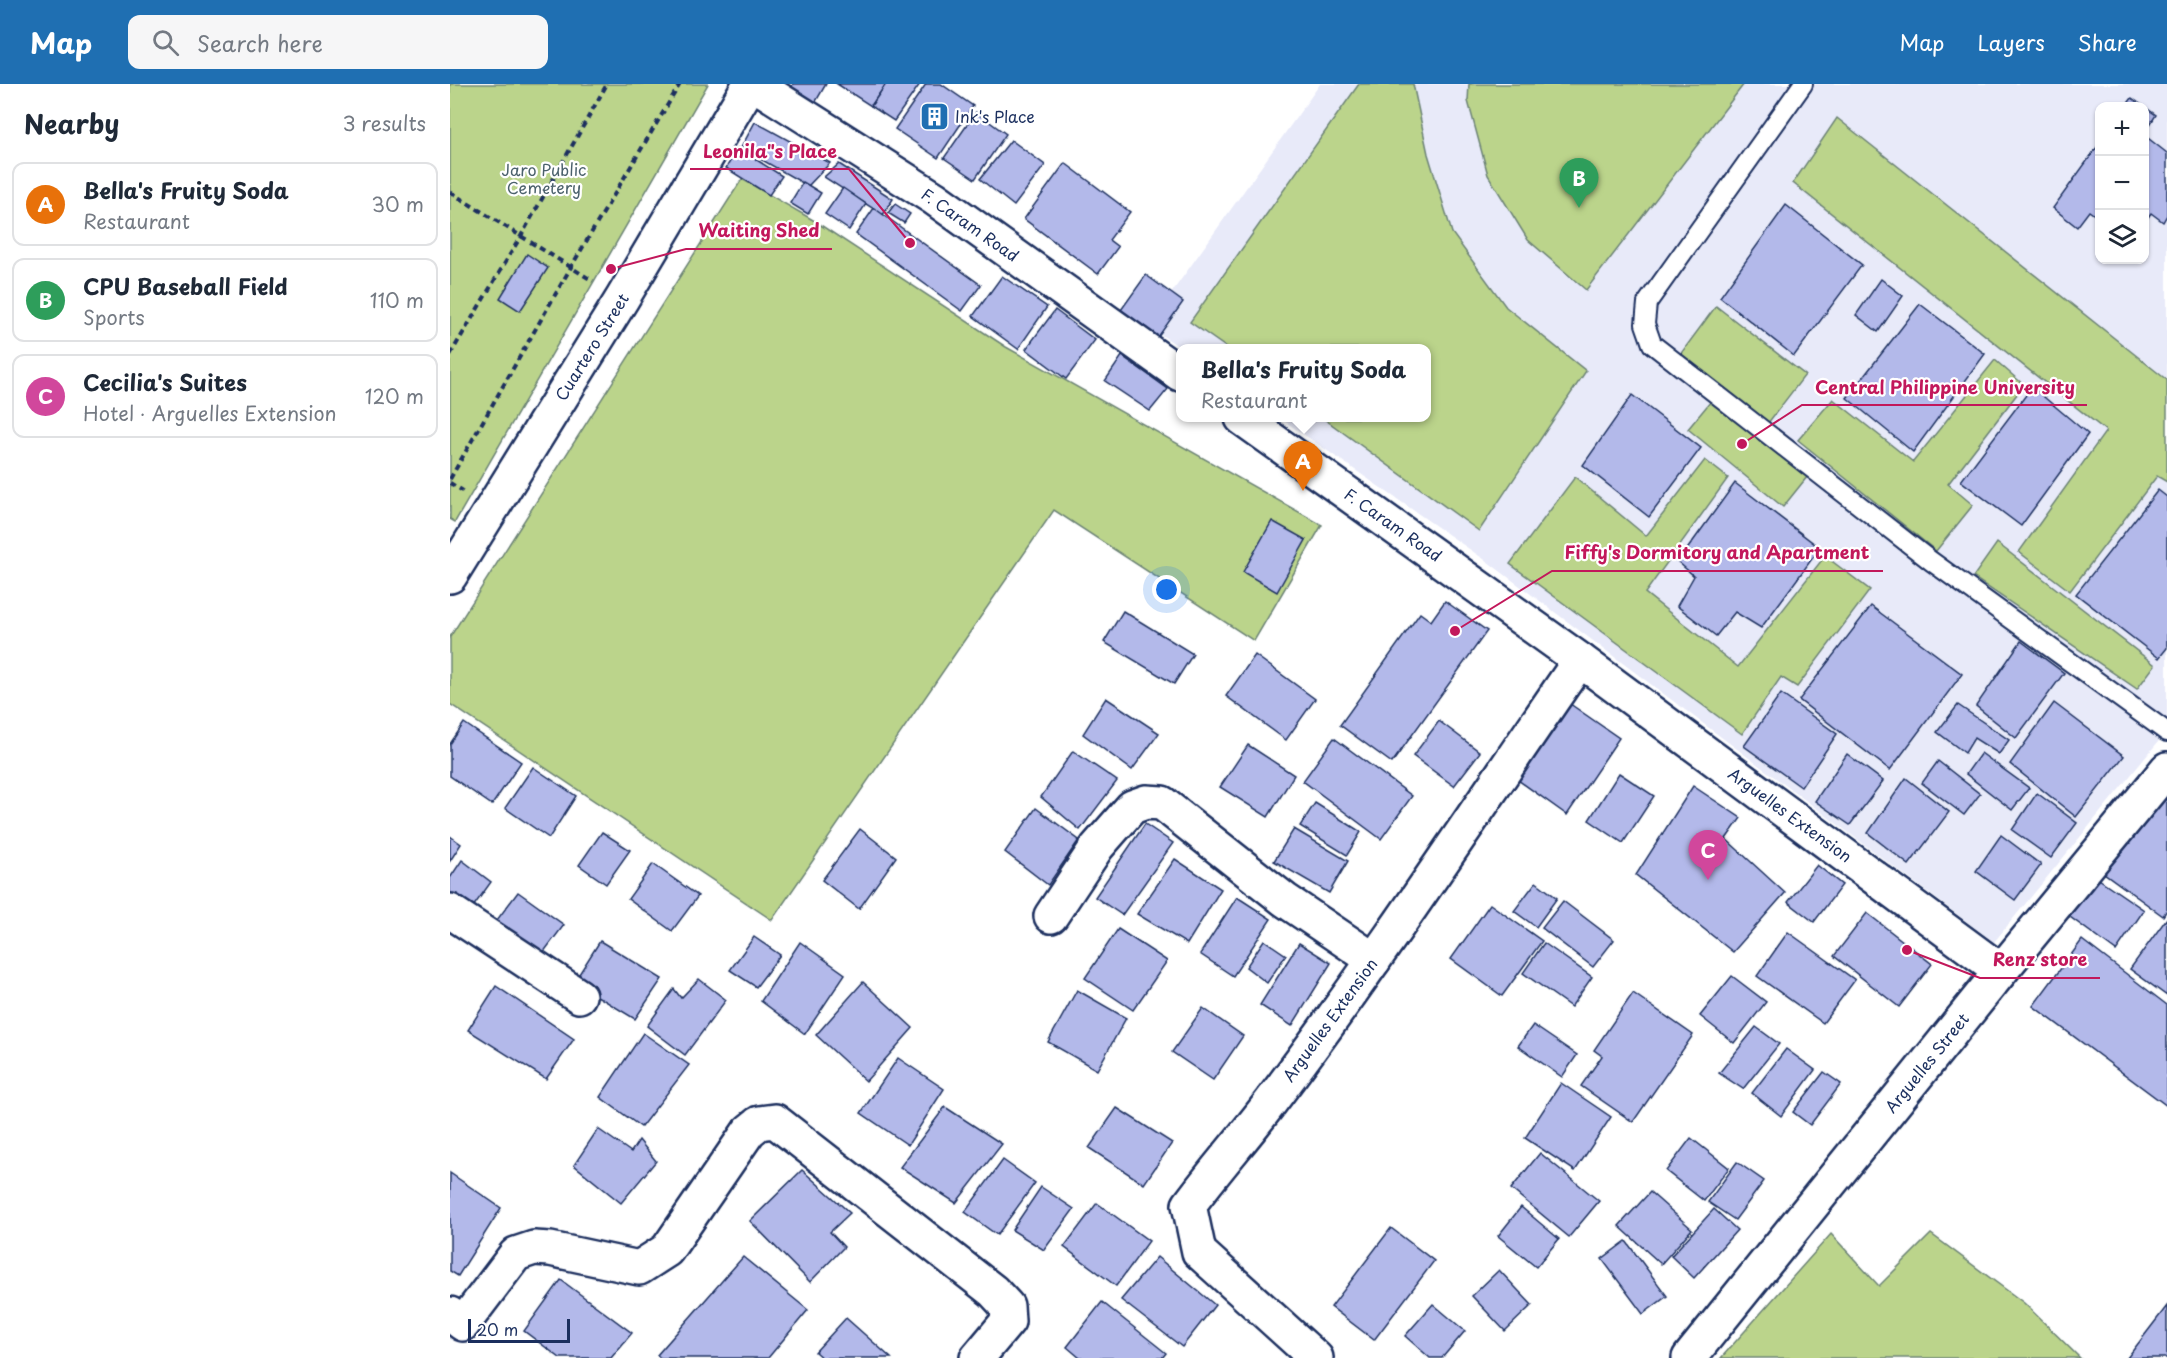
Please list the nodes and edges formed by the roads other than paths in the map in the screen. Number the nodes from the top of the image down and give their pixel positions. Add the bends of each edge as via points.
1 (750, 84) edge
2 (754, 84) edge
3 (1803, 84) edge
4 (1176, 371) edge
5 (1249, 422) edge
6 (1457, 571) joint
7 (450, 576) edge
8 (1580, 660) junction
9 (2167, 732) edge
10 (2167, 770) edge
11 (450, 911) edge
12 (1051, 916) dead end
13 (1374, 960) junction
14 (2001, 971) junction
15 (579, 996) dead end
16 (454, 1328) edge
17 (977, 1358) edge
18 (1316, 1358) edge
19 (1689, 1358) edge

1 - 7 street, Cuartero Street
2 - 4 street, F. Caram Road via 933,198
3 - 9 lane via 1647,303 1645,324 1652,344 1937,566
5 - 6 street, F. Caram Road
6 - 8 street, Arguelles Extension
8 - 13 street, Arguelles Extension
8 - 14 street, Arguelles Extension
10 - 14 street, Arguelles Street
11 - 15 street
12 - 13 street via 1097,847 1132,807 1146,802 1162,803 1285,900
13 - 18 street, Arguelles Extension via 1275,1097 1189,1205 1199,1252
14 - 19 street, Arguelles Street
16 - 17 street via 516,1254 534,1248 550,1249 639,1268 667,1251 749,1131 759,1123 775,1121 1007,1306 1008,1321

